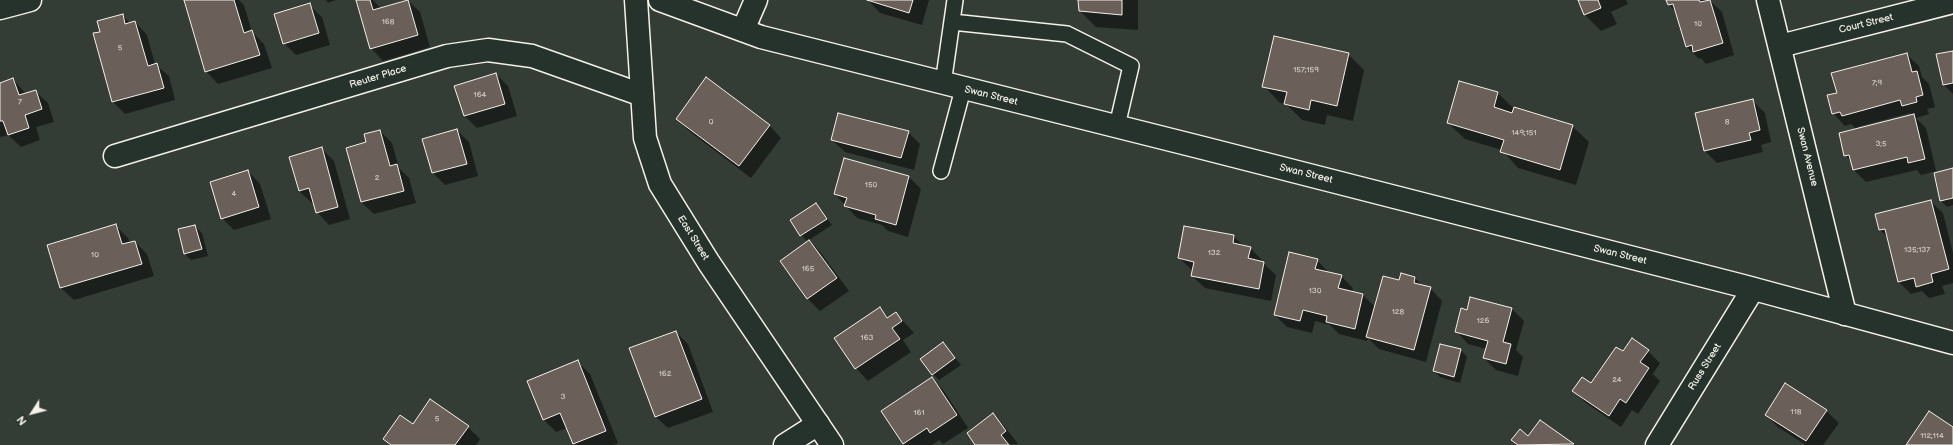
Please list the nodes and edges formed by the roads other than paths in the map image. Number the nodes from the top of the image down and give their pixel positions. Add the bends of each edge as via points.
1 (30, 0) edge
2 (636, 0) edge
3 (660, 0) edge
4 (756, 0) edge
5 (955, 0) edge
6 (1768, 0) edge
7 (1953, 2) edge
8 (687, 5) edge
9 (0, 8) edge
10 (952, 22) junction
11 (743, 30) junction
12 (1780, 46) junction
13 (953, 86) junction
14 (642, 95) junction
15 (1117, 126) junction
16 (115, 156) dead end
17 (941, 171) dead end
18 (1753, 289) junction
19 (1845, 314) junction
20 (1953, 344) edge
21 (818, 424) junction
22 (785, 445) edge
23 (832, 445) edge
24 (1657, 445) edge

1 - 9 main road
2 - 14 main road, East Street
3 - 8 main road, Swan Street
4 - 11 main road
5 - 10 lane
6 - 12 main road, Swan Avenue
7 - 12 main road, Court Street
8 - 11 main road, Swan Street
10 - 13 lane
10 - 15 lane via 1068,34 1131,66
11 - 13 main road, Swan Street via 761,37
12 - 19 main road, Swan Avenue
13 - 15 main road, Swan Street
13 - 17 lane
14 - 16 main road, Reuter Place via 532,56 488,50 447,56
14 - 21 main road, East Street via 645,138 660,184 709,263
15 - 18 main road, Swan Street
18 - 19 main road, Swan Street
18 - 24 main road, Russ Street
19 - 20 main road, Swan Street
21 - 22 main road
21 - 23 main road, East Street

